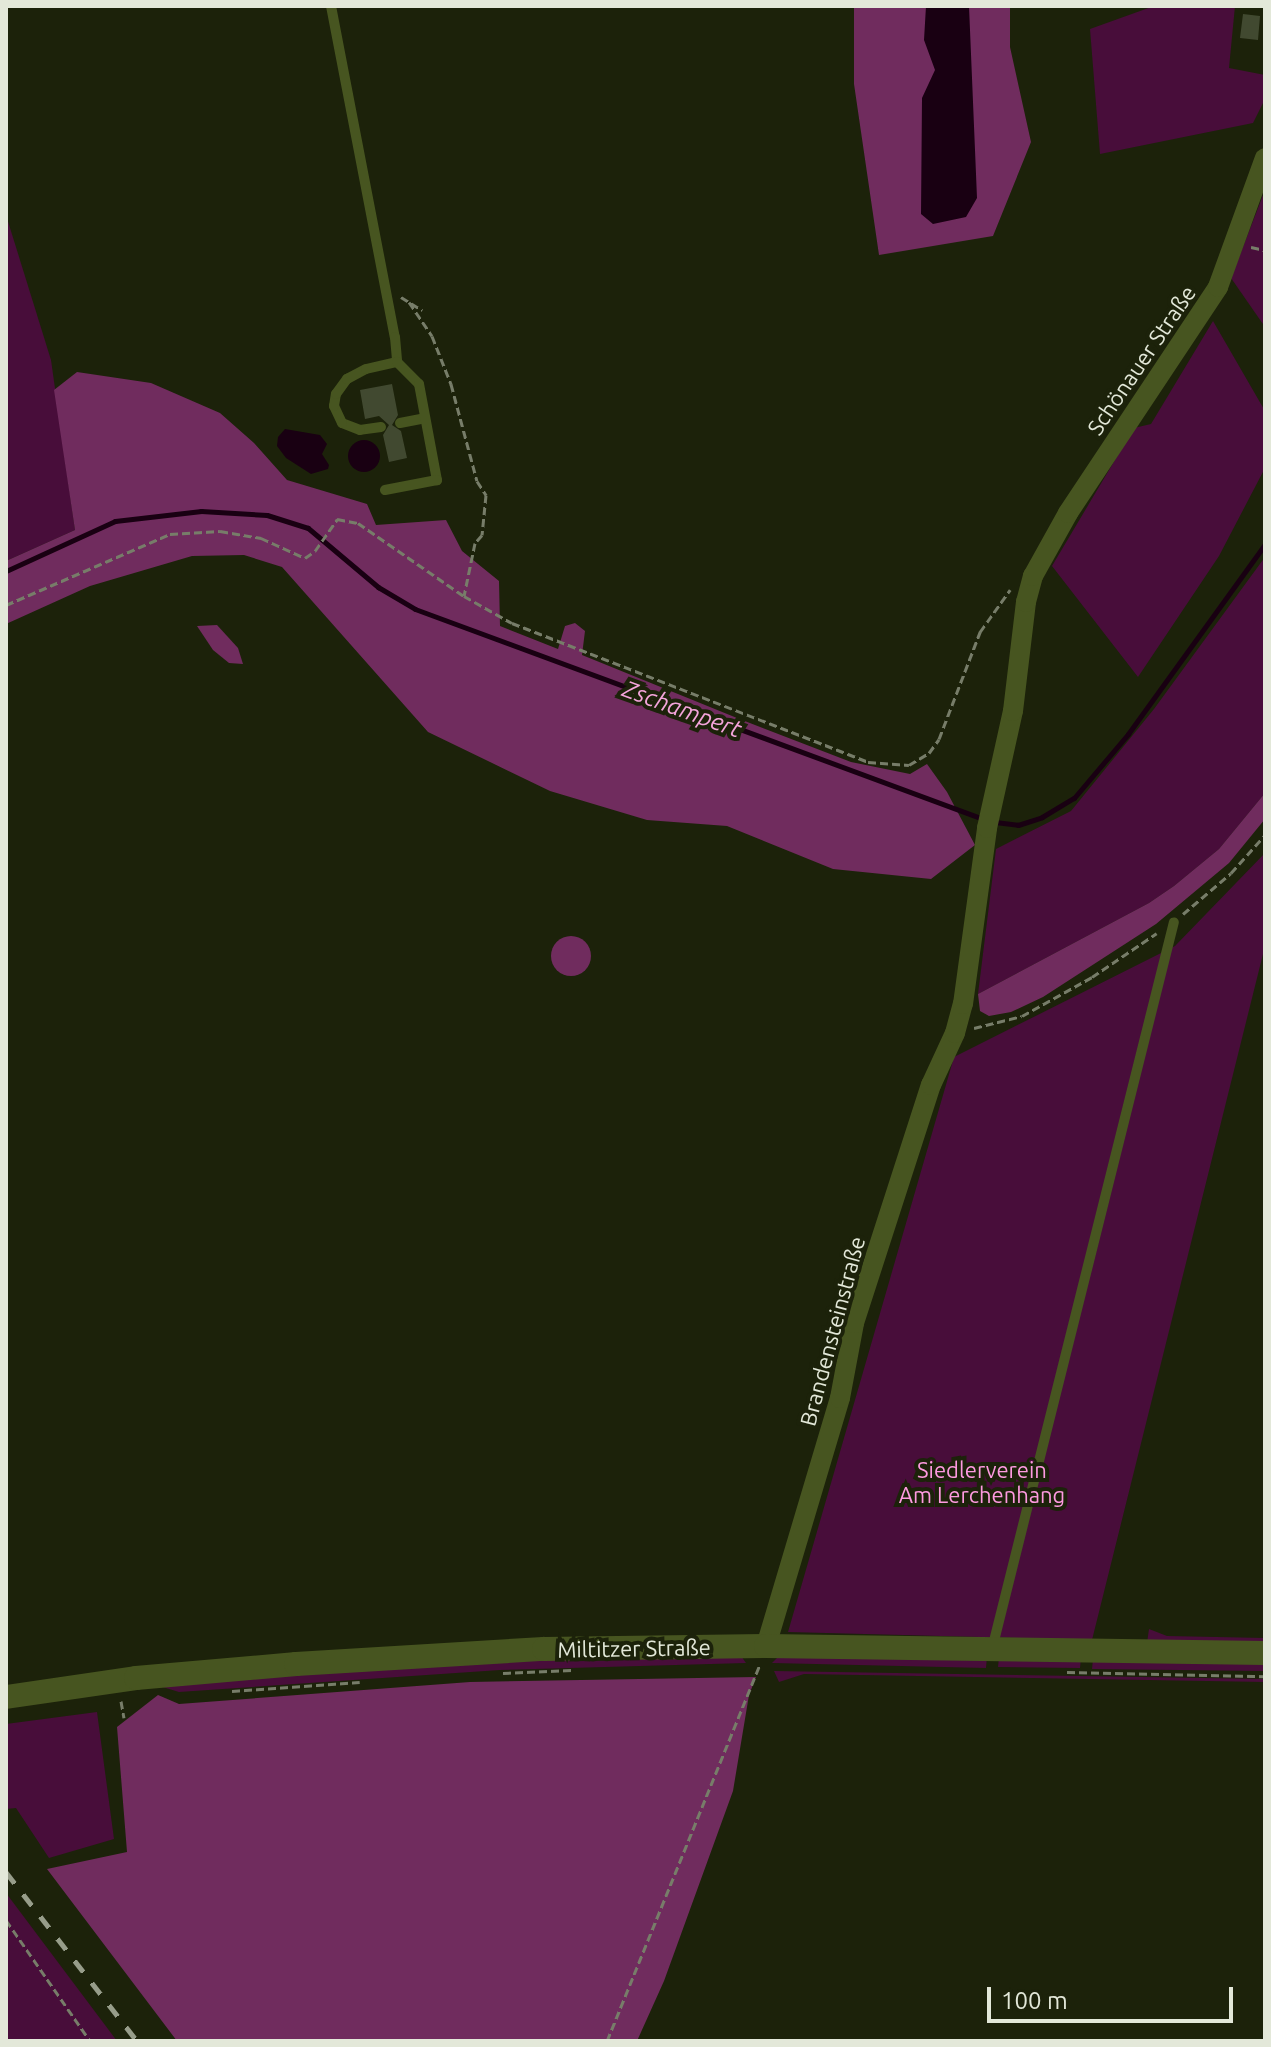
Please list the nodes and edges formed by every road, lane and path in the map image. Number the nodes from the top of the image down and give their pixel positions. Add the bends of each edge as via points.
1 (331, 6) edge
2 (1265, 158) edge
3 (409, 302) dead end
4 (397, 362) junction
5 (425, 418) junction
6 (400, 423) dead end
7 (381, 427) dead end
8 (385, 490) dead end
9 (1033, 576) junction
10 (464, 596) junction
11 (6, 605) edge
12 (988, 820) joint
13 (1265, 835) edge
14 (1174, 922) junction
15 (955, 1033) junction
16 (992, 1649) junction
17 (1265, 1653) edge
18 (766, 1660) junction
19 (745, 1666) dead end
20 (581, 1670) dead end
21 (1054, 1672) dead end
22 (501, 1673) dead end
23 (1265, 1676) edge
24 (364, 1682) dead end
25 (225, 1692) dead end
26 (6, 1697) edge
27 (6, 1920) edge
28 (90, 2041) edge
29 (607, 2041) edge

1 - 4 lane
2 - 9 street, Schönauer Straße via 1218,287 1068,513
3 - 10 path via 432,336 477,481 486,495 482,535 475,543
4 - 5 lane via 419,384
4 - 7 lane via 366,369 347,379 336,394 334,406 342,423 360,430
5 - 6 lane
5 - 8 lane via 437,480
9 - 10 path via 1015,584 999,601 980,632 939,739 929,753 909,765 868,762 512,623
9 - 12 street, Schönauer Straße via 1013,711
10 - 11 path via 358,523 337,519 305,558 261,538 220,531 170,534
12 - 15 street, Brandensteinstraße
13 - 14 path
14 - 15 path via 1022,1016
14 - 16 lane
15 - 18 street, Brandensteinstraße via 931,1085 854,1323 840,1398
16 - 17 street, Miltitzer Straße
16 - 18 street, Miltitzer Straße
18 - 19 path
18 - 26 street, Miltitzer Straße via 571,1648 136,1678
18 - 29 path
20 - 22 path
21 - 23 path
24 - 25 path
27 - 28 path

